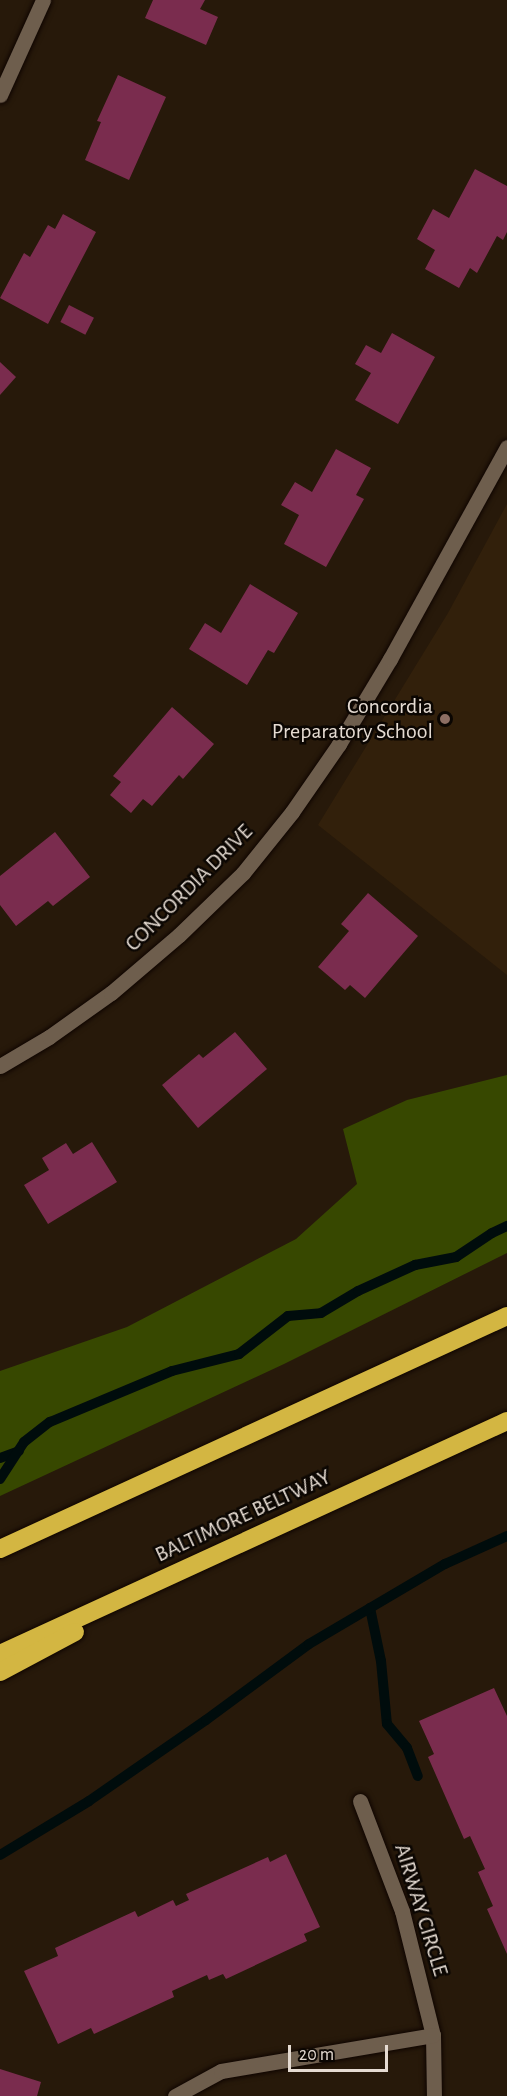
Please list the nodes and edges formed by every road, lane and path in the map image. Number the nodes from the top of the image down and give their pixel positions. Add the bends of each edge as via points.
1 (43, 0) edge
2 (0, 95) edge
3 (507, 447) edge
4 (0, 1066) edge
5 (507, 1316) edge
6 (507, 1420) edge
7 (238, 1545) junction
8 (0, 1549) edge
9 (0, 1654) edge
10 (0, 1672) edge
11 (360, 1801) dead end
12 (433, 2035) junction
13 (175, 2096) edge
14 (434, 2096) edge

1 - 2 street
3 - 4 street, CONCORDIA DRIVE via 339,744 243,873 111,993
5 - 8 highway
6 - 7 highway, BALTIMORE BELTWAY
7 - 9 highway, BALTIMORE BELTWAY
7 - 10 highway
11 - 12 street, AIRWAY CIRCLE via 402,1911
12 - 13 street via 221,2071
12 - 14 street, AIRWAY CIRCLE

